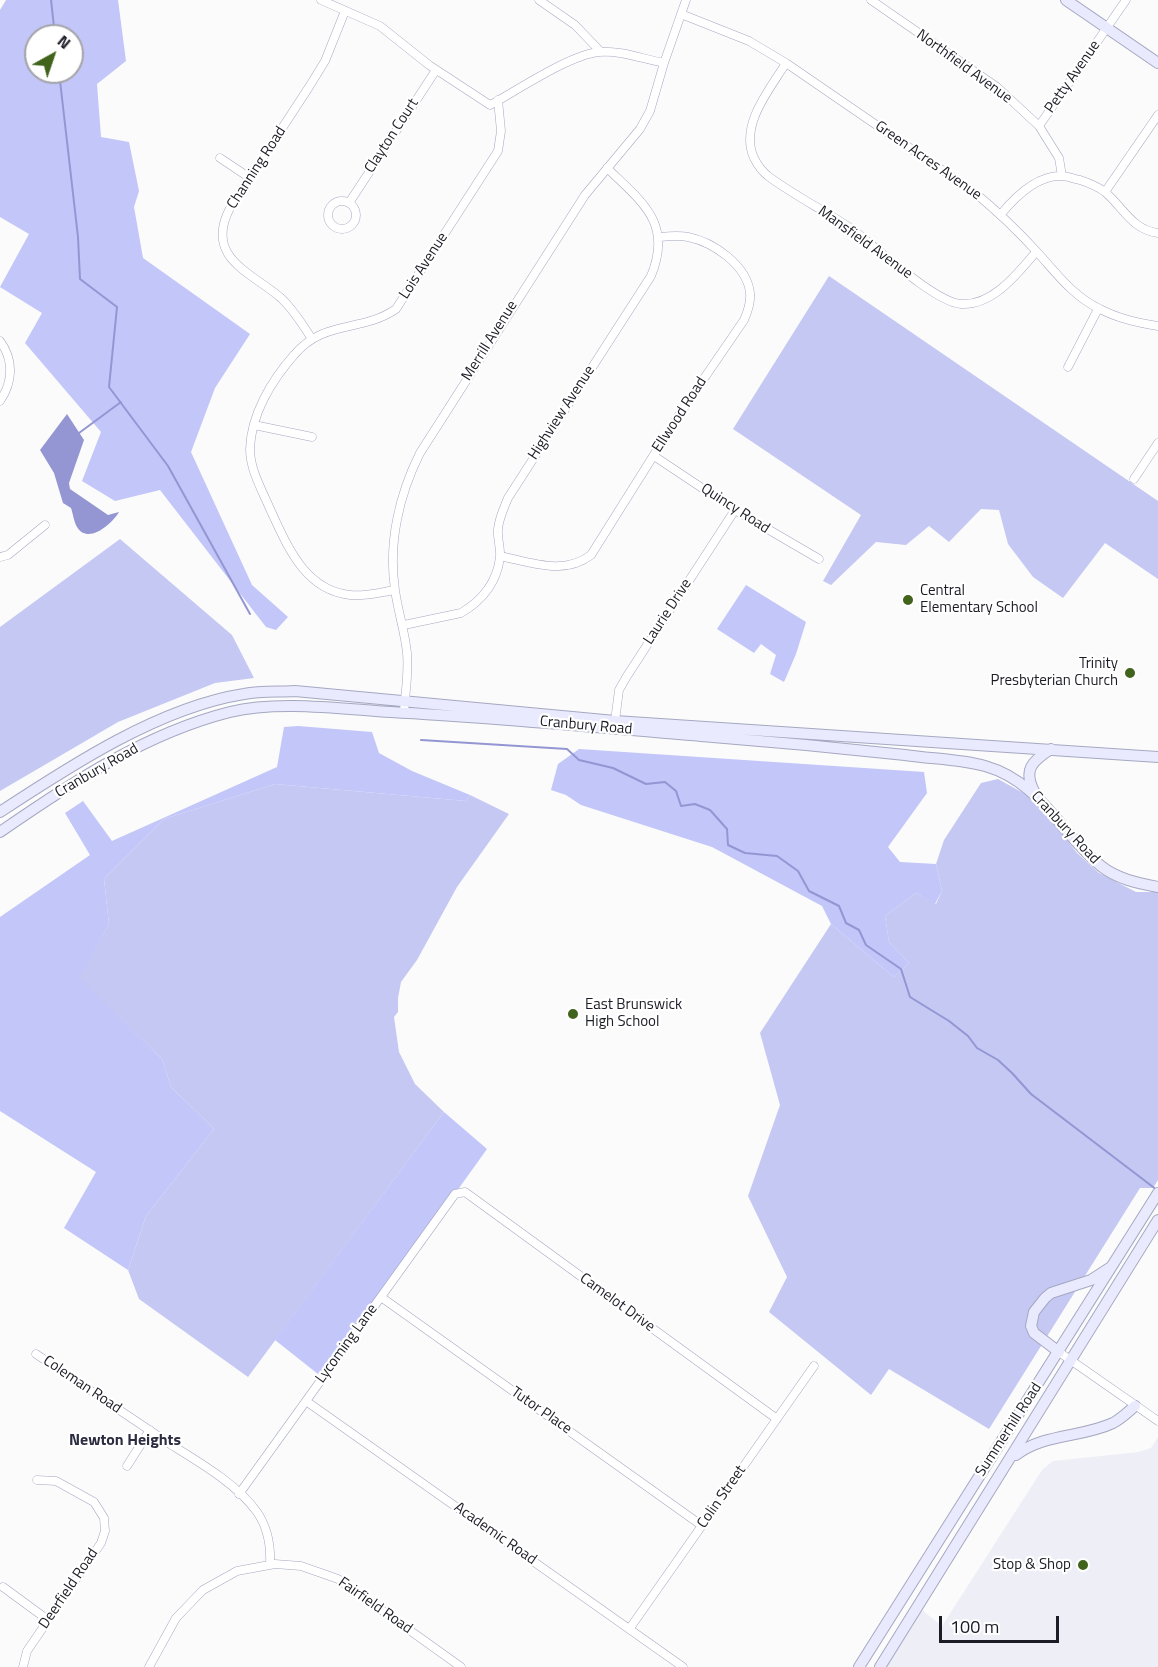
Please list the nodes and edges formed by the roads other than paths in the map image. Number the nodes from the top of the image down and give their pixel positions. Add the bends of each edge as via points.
1 (321, 0) edge
2 (539, 0) edge
3 (686, 0) edge
4 (871, 0) edge
5 (1066, 0) edge
6 (1126, 0) edge
7 (345, 11) junction
8 (681, 14) junction
9 (1107, 28) junction
10 (601, 52) junction
11 (664, 63) junction
12 (786, 63) junction
13 (1158, 63) edge
14 (436, 70) junction
15 (498, 100) junction
16 (1158, 115) edge
17 (1039, 126) junction
18 (220, 158) dead end
19 (608, 168) junction
20 (1062, 176) junction
21 (250, 178) junction
22 (1105, 192) junction
23 (349, 202) dead end
24 (1001, 214) junction
25 (1158, 233) edge
26 (660, 237) junction
27 (1036, 252) junction
28 (1098, 309) junction
29 (1158, 326) edge
30 (312, 339) junction
31 (0, 341) edge
32 (1068, 367) dead end
33 (0, 401) edge
34 (254, 425) junction
35 (312, 437) dead end
36 (1158, 443) edge
37 (654, 456) junction
38 (1134, 479) dead end
39 (735, 510) junction
40 (45, 525) dead end
41 (500, 556) junction
42 (0, 557) edge
43 (819, 559) dead end
44 (395, 590) junction
45 (404, 625) junction
46 (405, 700) junction
47 (404, 713) junction
48 (615, 721) junction
49 (1052, 749) junction
50 (1158, 757) edge
51 (1035, 794) junction
52 (0, 812) edge
53 (0, 832) edge
54 (1158, 887) edge
55 (455, 1194) joint
56 (1156, 1196) edge
57 (1158, 1220) edge
58 (1114, 1265) junction
59 (381, 1297) junction
60 (1059, 1352) junction
61 (36, 1354) dead end
62 (1072, 1361) junction
63 (814, 1366) dead end
64 (306, 1401) junction
65 (1136, 1406) junction
66 (777, 1419) junction
67 (1158, 1421) edge
68 (150, 1430) junction
69 (1010, 1460) junction
70 (127, 1466) dead end
71 (37, 1480) dead end
72 (239, 1494) junction
73 (701, 1525) junction
74 (270, 1565) junction
75 (3, 1587) dead end
76 (48, 1620) junction
77 (630, 1628) junction
78 (449, 1658) junction
79 (23, 1667) edge
80 (149, 1667) edge
81 (442, 1667) edge
82 (460, 1667) edge
83 (683, 1667) edge
84 (859, 1667) edge
85 (880, 1667) edge

1 - 7 street
2 - 10 street via 575,25
3 - 8 street, Merrill Avenue
4 - 17 street, Northfield Avenue via 997,87
5 - 9 main road
6 - 9 street, Petty Avenue
7 - 14 street via 380,26
7 - 21 street, Channing Road via 324,61
8 - 11 street, Merrill Avenue
8 - 12 street, Green Acres Avenue via 749,41
9 - 13 main road
9 - 17 street, Petty Avenue
10 - 11 street
10 - 15 street via 574,59
11 - 19 street, Merrill Avenue via 650,111
12 - 24 street, Green Acres Avenue
12 - 27 street, Mansfield Avenue via 756,113 751,135 754,158 766,175 856,232 939,295 960,304 984,300 1011,280
14 - 15 street via 490,105
14 - 23 street, Clayton Court
15 - 30 street, Lois Avenue via 498,151 396,309 374,321 337,328
16 - 22 street
17 - 20 street, Northfield Avenue via 1059,159
18 - 21 street
19 - 26 street via 642,203
19 - 44 street, Merrill Avenue via 585,195 526,284 420,453 398,512 393,548
20 - 22 street via 1092,183
20 - 24 street via 1025,190
21 - 30 street, Channing Road via 226,216 223,235 227,253 239,268 291,308
22 - 25 street via 1141,228
24 - 27 street, Green Acres Avenue
26 - 37 street, Ellwood Road via 686,236 703,242 735,264 746,279 750,303 744,320
26 - 41 street, Highview Avenue via 651,276 508,498 498,531
27 - 28 street, Green Acres Avenue via 1060,279
28 - 29 street, Green Acres Avenue via 1132,322
28 - 32 street
30 - 34 street, Lois Avenue via 292,356 267,392
31 - 33 street via 7,350 12,371
34 - 35 street
34 - 44 street, Lois Avenue via 250,450 256,476 290,554 300,567 325,587 349,595
36 - 38 street
37 - 39 street, Quincy Road
37 - 41 street, Ellwood Road via 596,548 584,560 559,566
39 - 43 street, Quincy Road
39 - 48 street, Laurie Drive via 619,690
40 - 42 street via 8,555
41 - 45 street, Highview Avenue via 494,582 470,608 452,616
44 - 45 street, Merrill Avenue
45 - 46 street, Merrill Avenue
46 - 47 street, Merrill Avenue
46 - 48 main road, Cranbury Road
46 - 52 main road, Cranbury Road via 295,691 244,694 195,706 133,732
47 - 51 main road, Cranbury Road via 836,747 982,765 1016,779
47 - 53 main road, Cranbury Road via 313,707 233,711 142,745 51,797
48 - 49 main road, Cranbury Road
49 - 50 main road, Cranbury Road
49 - 51 main road via 1032,764 1029,782
51 - 54 main road, Cranbury Road via 1102,868 1128,881
55 - 59 street, Lycoming Lane
55 - 66 street, Camelot Drive via 465,1192
56 - 58 main road, Summerhill Road
57 - 62 main road, Summerhill Road
58 - 60 main road, Summerhill Road
58 - 60 main road via 1091,1280 1051,1293 1034,1312 1034,1333
59 - 64 street, Lycoming Lane
59 - 73 street, Tutor Place
60 - 62 street
60 - 84 main road, Summerhill Road
61 - 68 street, Coleman Road
62 - 65 street
62 - 69 main road, Summerhill Road
63 - 66 street, Colin Street
64 - 72 street, Lycoming Lane
64 - 77 street, Academic Road
65 - 67 street
65 - 69 main road via 1102,1428 1033,1444
66 - 73 street, Colin Street
68 - 70 street
68 - 72 street, Coleman Road
69 - 85 main road, Summerhill Road
71 - 76 street, Deerfield Road via 56,1481 94,1502 105,1524 100,1543
72 - 74 street, Coleman Road via 253,1506 265,1526
73 - 77 street, Colin Street
74 - 78 street, Fairfield Road via 301,1566 338,1579
74 - 80 street, Fairfield Road via 225,1576 193,1598 176,1618
75 - 76 street
76 - 79 street, Deerfield Road via 27,1651
77 - 83 street, Academic Road
78 - 81 street
78 - 82 street, Fairfield Road

